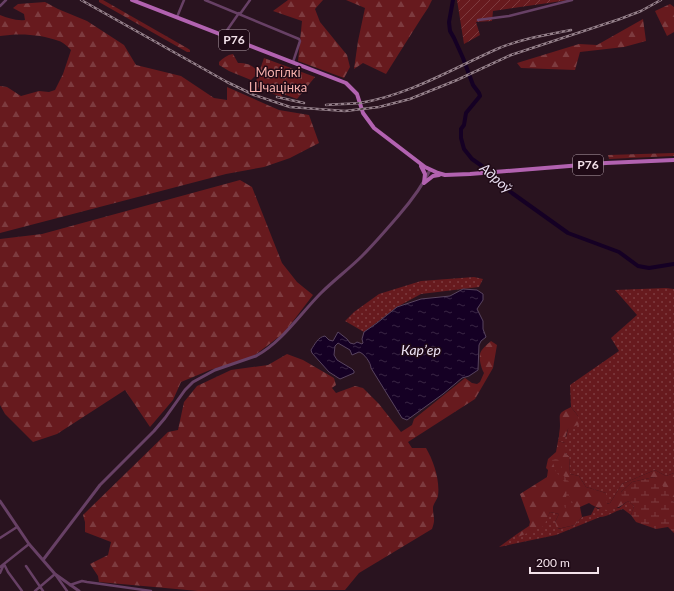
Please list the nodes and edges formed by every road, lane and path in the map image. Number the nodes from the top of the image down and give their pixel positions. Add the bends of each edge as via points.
1 (6, 0) edge
2 (132, 0) edge
3 (184, 0) edge
4 (205, 0) edge
5 (250, 0) edge
6 (572, 0) edge
7 (0, 6) edge
8 (240, 14) junction
9 (177, 17) junction
10 (478, 20) dead end
11 (223, 36) junction
12 (292, 62) junction
13 (674, 160) edge
14 (419, 163) junction
15 (432, 171) junction
16 (445, 175) junction
17 (425, 182) junction
18 (0, 501) edge
19 (4, 507) junction
20 (0, 510) edge
21 (17, 527) junction
22 (0, 538) edge
23 (30, 544) junction
24 (43, 560) junction
25 (4, 564) junction
26 (26, 566) dead end
27 (0, 567) edge
28 (0, 573) edge
29 (55, 574) junction
30 (70, 585) junction
31 (40, 587) junction
32 (137, 590) edge
33 (22, 591) edge
34 (35, 591) edge
35 (43, 591) edge
36 (67, 591) edge
37 (79, 591) edge
38 (151, 591) edge

1 - 7 street
2 - 9 main road, Р76
3 - 9 street
4 - 8 street
5 - 8 street
6 - 10 street via 509,16
8 - 11 street
8 - 12 street via 299,39
9 - 11 main road, Р76
11 - 12 main road, Р76
12 - 14 main road, Р76 via 349,85 357,94 368,122
13 - 16 main road, Р76
14 - 15 main road, Р76
14 - 17 main road via 425,174
15 - 16 main road, Р76
15 - 17 street
16 - 17 main road via 434,175
17 - 24 street via 368,250 321,293 272,345 256,356 206,374 193,382 154,431 100,485
18 - 19 street
19 - 20 street
19 - 21 street
21 - 22 street
21 - 23 street
23 - 24 street
23 - 25 street
24 - 29 street
25 - 27 street
25 - 28 street
25 - 33 street
26 - 31 street
29 - 30 street
29 - 31 street
29 - 36 street
30 - 32 street via 82,581
30 - 37 street
31 - 34 street
31 - 35 street
32 - 38 street

